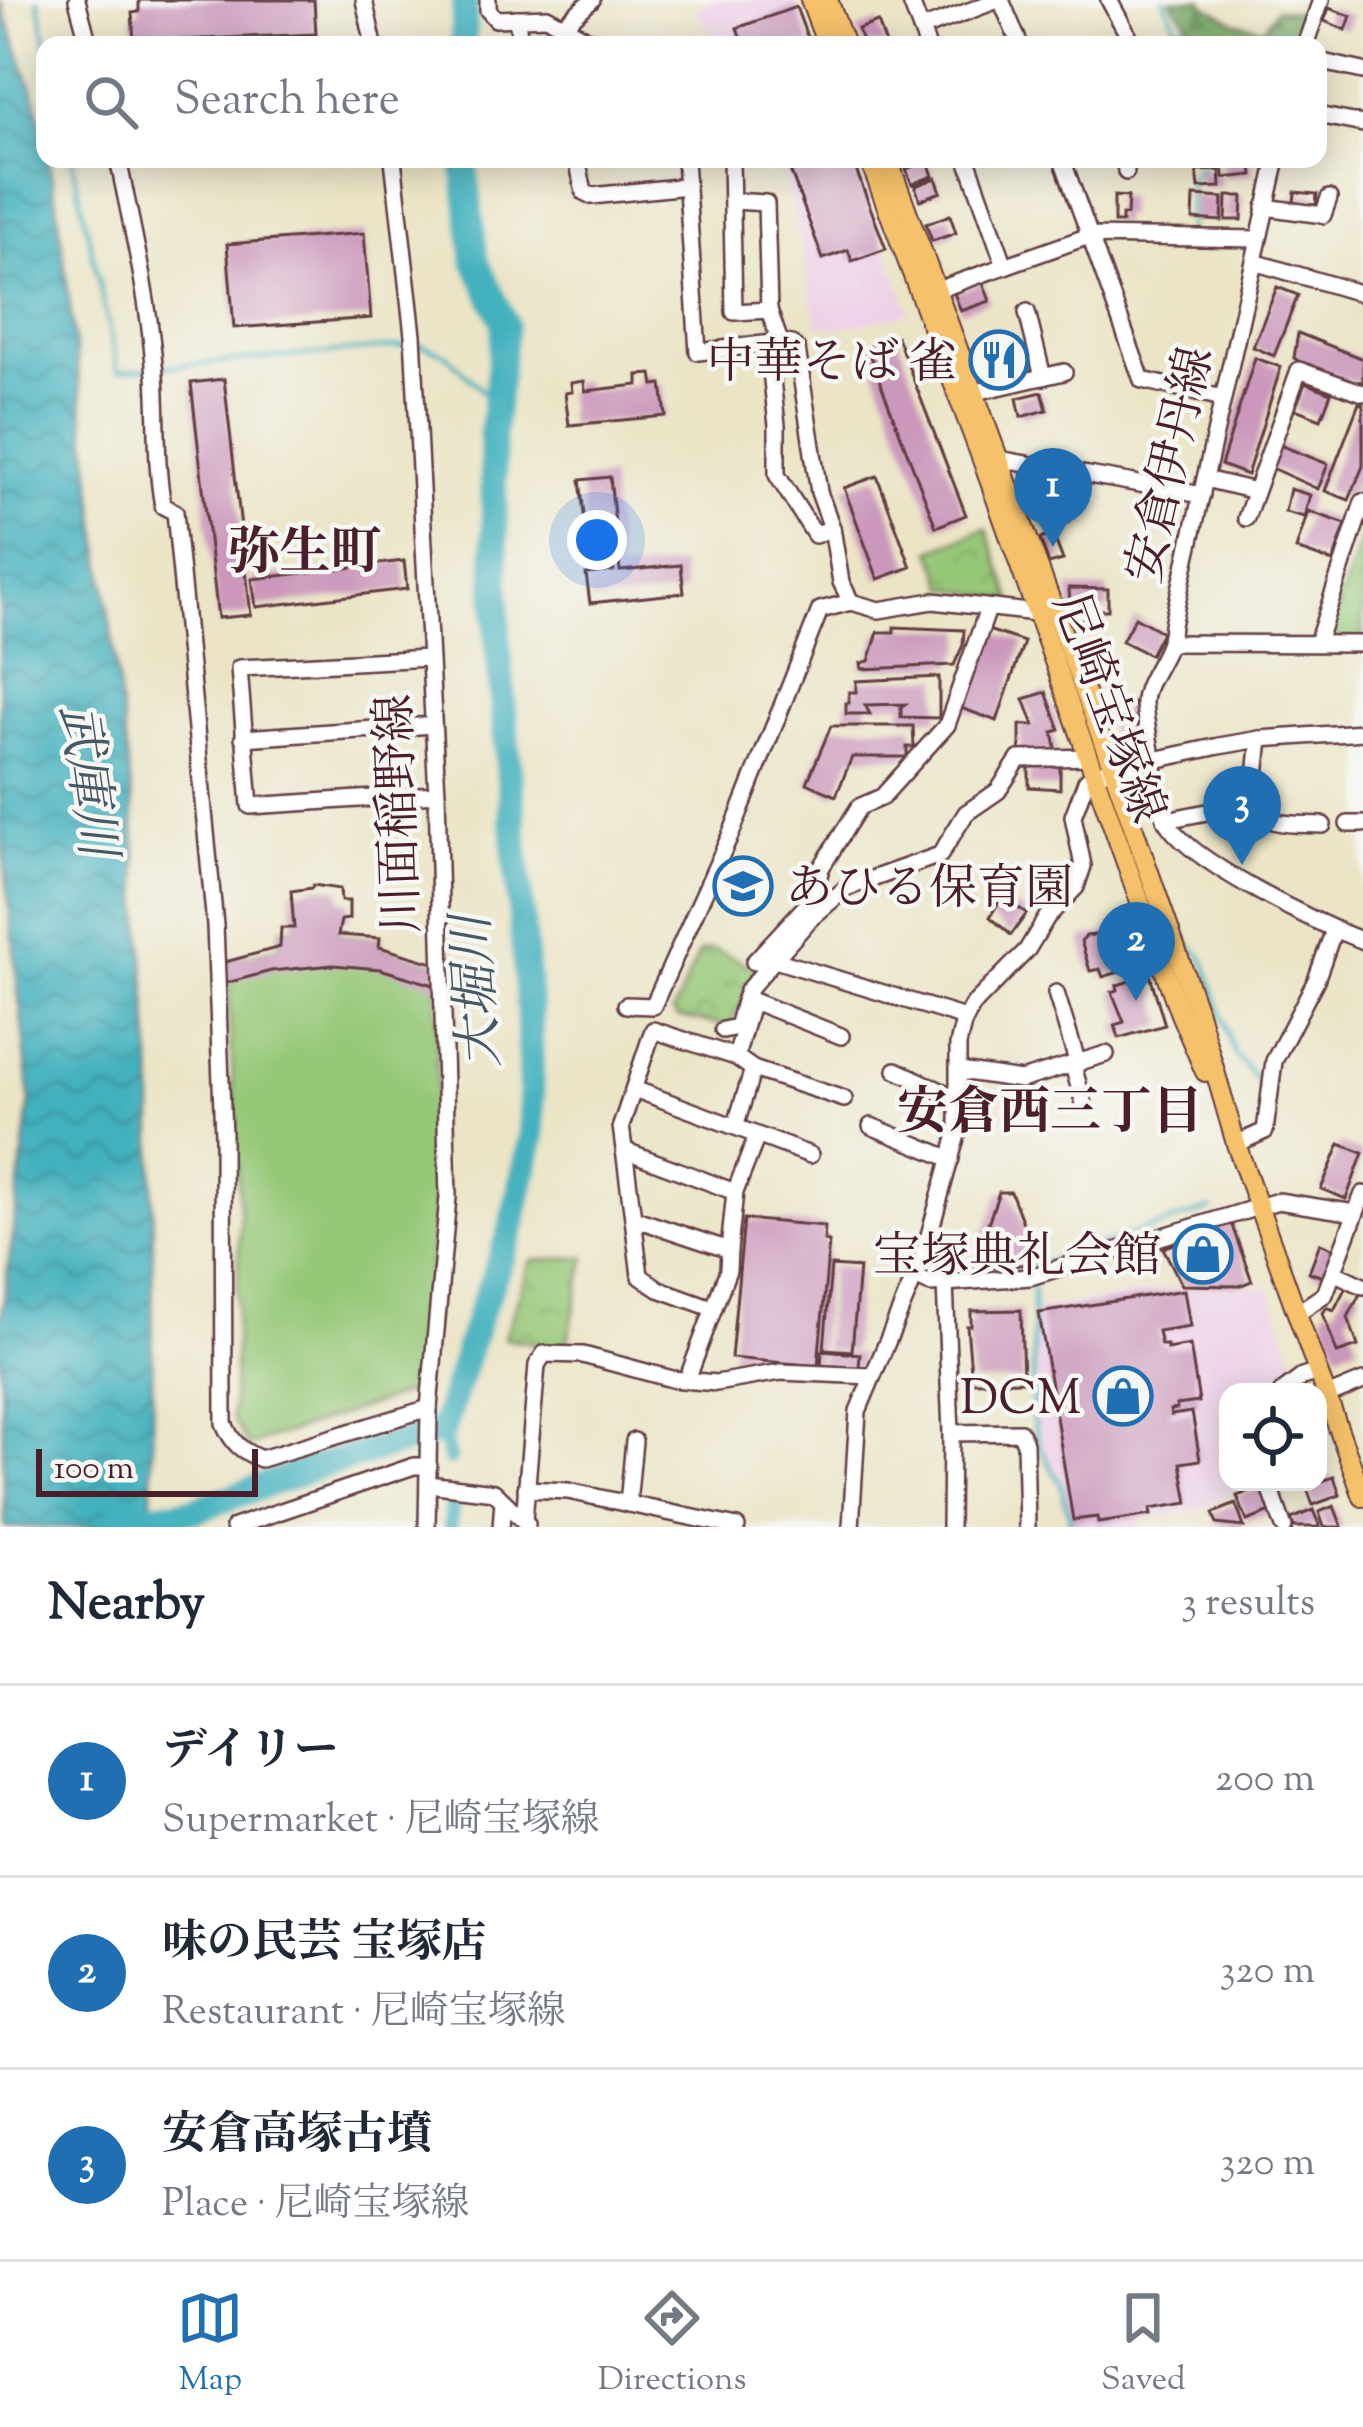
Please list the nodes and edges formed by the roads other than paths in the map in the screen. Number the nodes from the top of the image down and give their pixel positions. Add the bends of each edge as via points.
1 (77, 0) edge
2 (364, 0) edge
3 (488, 0) edge
4 (592, 0) edge
5 (810, 0) edge
6 (828, 0) edge
7 (910, 0) edge
8 (1000, 0) edge
9 (1108, 0) edge
10 (1318, 2) edge
11 (517, 18) junction
12 (565, 24) junction
13 (87, 36) edge
14 (372, 36) edge
15 (519, 36) edge
16 (584, 36) edge
17 (824, 36) edge
18 (842, 36) edge
19 (924, 36) edge
20 (926, 36) edge
21 (1016, 36) edge
22 (1128, 36) edge
23 (1308, 36) edge
24 (1327, 63) edge
25 (1363, 70) edge
26 (1327, 117) edge
27 (1363, 124) edge
28 (120, 168) edge
29 (394, 168) edge
30 (579, 168) edge
31 (686, 168) edge
32 (731, 168) edge
33 (872, 168) edge
34 (891, 168) edge
35 (970, 168) edge
36 (1065, 168) edge
37 (1275, 168) edge
38 (687, 186) junction
39 (1328, 198) dead end
40 (733, 201) junction
41 (1265, 207) junction
42 (1090, 236) junction
43 (1258, 239) junction
44 (1254, 262) junction
45 (1005, 266) junction
46 (938, 290) junction
47 (1363, 294) edge
48 (769, 310) junction
49 (1027, 312) dead end
50 (774, 343) junction
51 (1064, 372) dead end
52 (1043, 377) junction
53 (976, 392) junction
54 (1363, 393) edge
55 (1223, 398) junction
56 (998, 459) junction
57 (1203, 487) junction
58 (1255, 490) junction
59 (1363, 502) edge
60 (1246, 518) dead end
61 (832, 528) junction
62 (851, 602) junction
63 (988, 609) junction
64 (1044, 610) junction
65 (1317, 643) junction
66 (1172, 644) junction
67 (1363, 644) edge
68 (429, 658) junction
69 (433, 725) junction
70 (1363, 732) edge
71 (243, 738) junction
72 (1260, 739) junction
73 (1155, 759) junction
74 (1098, 766) junction
75 (437, 794) junction
76 (1253, 803) junction
77 (1166, 820) junction
78 (1323, 825) dead end
79 (1334, 930) junction
80 (1363, 941) edge
81 (775, 960) junction
82 (754, 962) dead end
83 (1056, 993) dead end
84 (751, 1004) junction
85 (626, 1005) dead end
86 (965, 1018) junction
87 (724, 1030) dead end
88 (841, 1036) dead end
89 (1106, 1054) dead end
90 (736, 1057) junction
91 (1075, 1065) junction
92 (752, 1069) junction
93 (896, 1070) dead end
94 (960, 1072) junction
95 (634, 1089) junction
96 (844, 1099) dead end
97 (958, 1099) junction
98 (1084, 1104) dead end
99 (736, 1124) junction
100 (871, 1126) dead end
101 (757, 1136) junction
102 (1236, 1144) junction
103 (624, 1150) junction
104 (810, 1155) dead end
105 (951, 1160) junction
106 (735, 1192) junction
107 (1363, 1194) edge
108 (1258, 1205) junction
109 (1355, 1213) junction
110 (633, 1218) junction
111 (729, 1250) junction
112 (1335, 1273) junction
113 (914, 1277) junction
114 (945, 1283) junction
115 (1363, 1286) edge
116 (712, 1308) junction
117 (1297, 1313) junction
118 (1318, 1372) junction
119 (871, 1376) junction
120 (687, 1380) junction
121 (1363, 1382) edge
122 (1294, 1383) edge
123 (1322, 1383) edge
124 (1327, 1396) joint
125 (429, 1410) junction
126 (951, 1432) junction
127 (634, 1441) dead end
128 (429, 1461) junction
129 (428, 1484) junction
130 (526, 1489) junction
131 (1271, 1491) edge
132 (1363, 1497) edge
133 (503, 1501) junction
134 (628, 1504) junction
135 (526, 1523) edge
136 (234, 1527) edge
137 (427, 1527) edge
138 (501, 1527) edge
139 (737, 1527) edge
140 (851, 1527) edge
141 (950, 1527) edge
142 (1027, 1527) edge
143 (1284, 1527) edge

1 - 13 street
2 - 14 street
3 - 11 street via 496,19
4 - 12 street
5 - 17 main road
6 - 18 main road
7 - 19 street
8 - 20 street
8 - 21 street
9 - 22 street
10 - 23 street
11 - 12 street
11 - 15 street
12 - 16 street
24 - 25 street
26 - 27 street
28 - 125 street via 155,368 155,455 164,506 175,512 215,925 224,1423 231,1440 261,1459
29 - 68 street, 川面稲野線 via 413,334
30 - 38 street via 592,196
31 - 38 street
32 - 40 street
33 - 64 main road, 尼崎宝塚線
34 - 46 main road, 尼崎宝塚線
35 - 45 street
36 - 42 street
37 - 41 street, 安倉伊丹線
38 - 50 street via 698,352
39 - 41 street via 1321,223
40 - 48 street via 766,203
40 - 48 street via 734,312
41 - 43 street, 安倉伊丹線
42 - 43 street
42 - 45 street
42 - 55 street via 1142,380
43 - 44 street, 安倉伊丹線
44 - 47 street
44 - 55 street, 安倉伊丹線
45 - 46 street
46 - 53 main road, 尼崎宝塚線
48 - 50 street
49 - 52 street
50 - 61 street via 797,349
50 - 61 street via 777,475 815,535
51 - 52 street
52 - 53 street
53 - 56 main road, 尼崎宝塚線
54 - 58 street via 1299,370
55 - 57 street, 安倉伊丹線
56 - 57 street
56 - 64 main road, 尼崎宝塚線
57 - 58 street
57 - 66 street, 安倉伊丹線
58 - 60 street
59 - 65 street
61 - 62 street
62 - 63 street via 878,610 933,601
62 - 85 street via 820,610 653,1006
63 - 64 street
63 - 82 street via 947,725 882,797 859,807 821,868 814,897
64 - 74 main road, 尼崎宝塚線
64 - 74 main road, 尼崎宝塚線
65 - 66 street
65 - 67 street
66 - 73 street, 安倉伊丹線 via 1144,699
68 - 69 street, 川面稲野線
68 - 71 street via 239,668
69 - 71 street
69 - 75 street, 川面稲野線
70 - 72 street
71 - 75 street via 250,806
72 - 73 street
72 - 76 street
73 - 74 street
73 - 77 street, 安倉伊丹線
74 - 81 street via 1013,762 998,791 966,813 946,850 846,889
74 - 86 street via 1073,816 1080,878
74 - 102 main road, 尼崎宝塚線 via 1180,1014
75 - 125 street, 川面稲野線 via 448,1197
76 - 77 street
76 - 78 street via 1270,821
77 - 79 street via 1207,859
79 - 80 street
79 - 102 street via 1274,1061 1265,1131
81 - 84 street via 747,991
81 - 86 street
83 - 91 street
84 - 87 street via 745,998 737,1027
84 - 88 street
84 - 90 street
86 - 94 street
89 - 91 street
90 - 92 street
90 - 95 street via 653,1030
91 - 94 street via 1021,1080
91 - 98 street
92 - 96 street
92 - 99 street
93 - 97 street
94 - 97 street
95 - 99 street
95 - 103 street via 621,1126
97 - 105 street
99 - 101 street
100 - 105 street
101 - 104 street
101 - 106 street
102 - 108 main road, 尼崎宝塚線
103 - 106 street
103 - 110 street
105 - 113 street
106 - 111 street
107 - 109 street
108 - 109 street
108 - 114 street via 1030,1277
108 - 117 main road, 尼崎宝塚線
109 - 112 street
110 - 111 street
110 - 116 street via 640,1276
111 - 116 street
112 - 115 street
112 - 117 street via 1321,1299
113 - 114 street
113 - 119 street
114 - 126 street
116 - 120 street
117 - 118 main road, 尼崎宝塚線
118 - 122 street
118 - 123 main road, 尼崎宝塚線
119 - 120 street
119 - 140 street via 854,1437
120 - 130 street via 544,1354
121 - 124 street
124 - 132 main road, 尼崎宝塚線
125 - 128 street, 川面稲野線
126 - 141 street
126 - 142 street via 1020,1432
127 - 134 street
128 - 129 street, 川面稲野線
128 - 136 street
129 - 133 street via 485,1488
129 - 137 street, 川面稲野線
130 - 134 street
130 - 135 street
131 - 143 street
133 - 135 street
133 - 138 street
134 - 139 street

